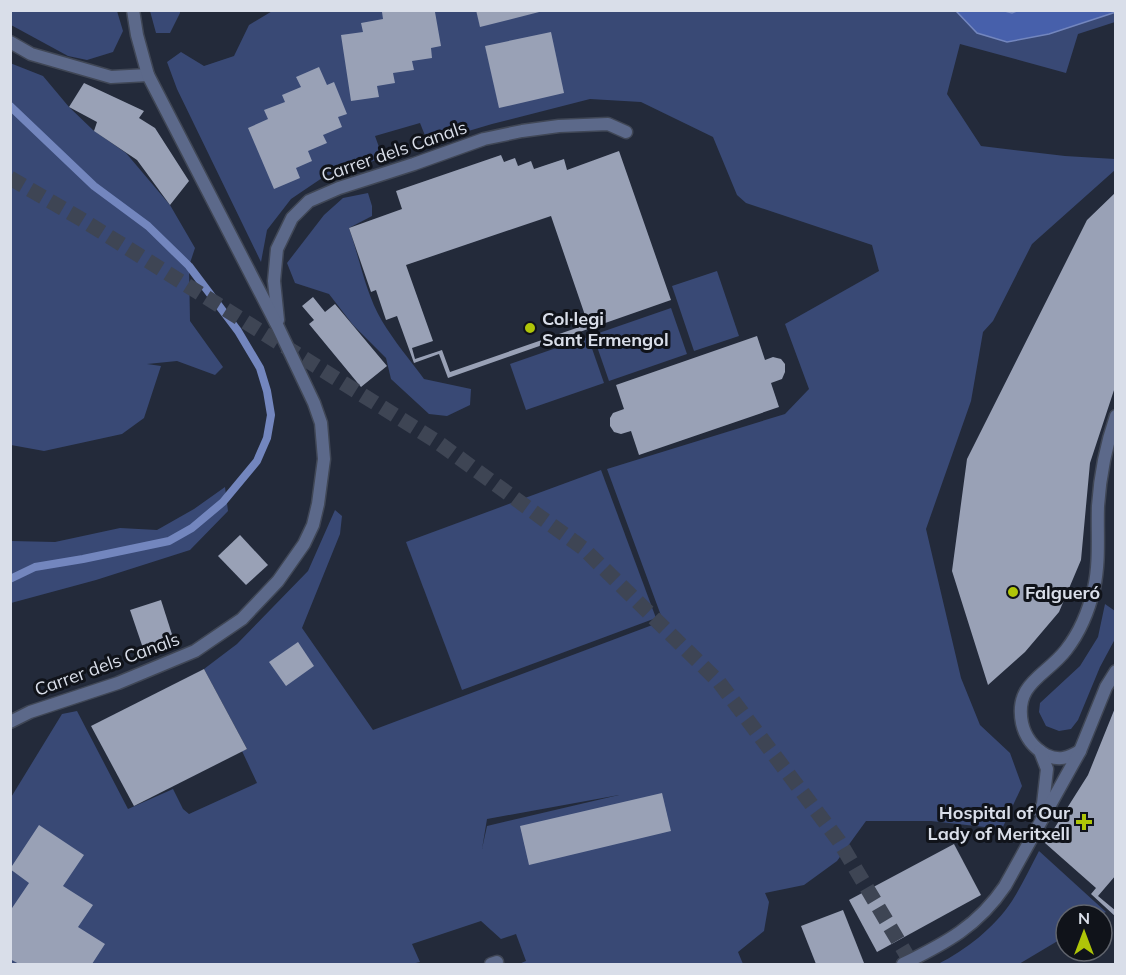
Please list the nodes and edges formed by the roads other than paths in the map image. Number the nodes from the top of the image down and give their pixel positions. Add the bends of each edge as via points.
1 (133, 10) edge
2 (10, 42) edge
3 (148, 75) junction
4 (626, 132) dead end
5 (278, 327) junction
6 (1116, 416) edge
7 (1116, 671) edge
8 (10, 722) edge
9 (1040, 751) junction
10 (1080, 751) junction
11 (1022, 854) junction
12 (903, 964) edge

1 - 3 street, Carrer dels Canals
2 - 3 street via 31,54 111,76
3 - 5 street, Carrer dels Canals
4 - 5 street, Carrer dels Canals via 608,124 522,130 484,139 309,201 292,218 277,249 274,281
5 - 8 street, Carrer dels Canals via 314,403 324,445 318,504 304,544 278,581 242,619 195,651
6 - 9 street via 1104,461 1094,586 1085,618 1066,651 1036,677 1023,695 1020,714 1024,732
7 - 10 street
9 - 10 street via 1053,758 1068,758
9 - 11 street via 1047,769 1043,804
10 - 11 street
11 - 12 street via 992,905 975,921 944,944

